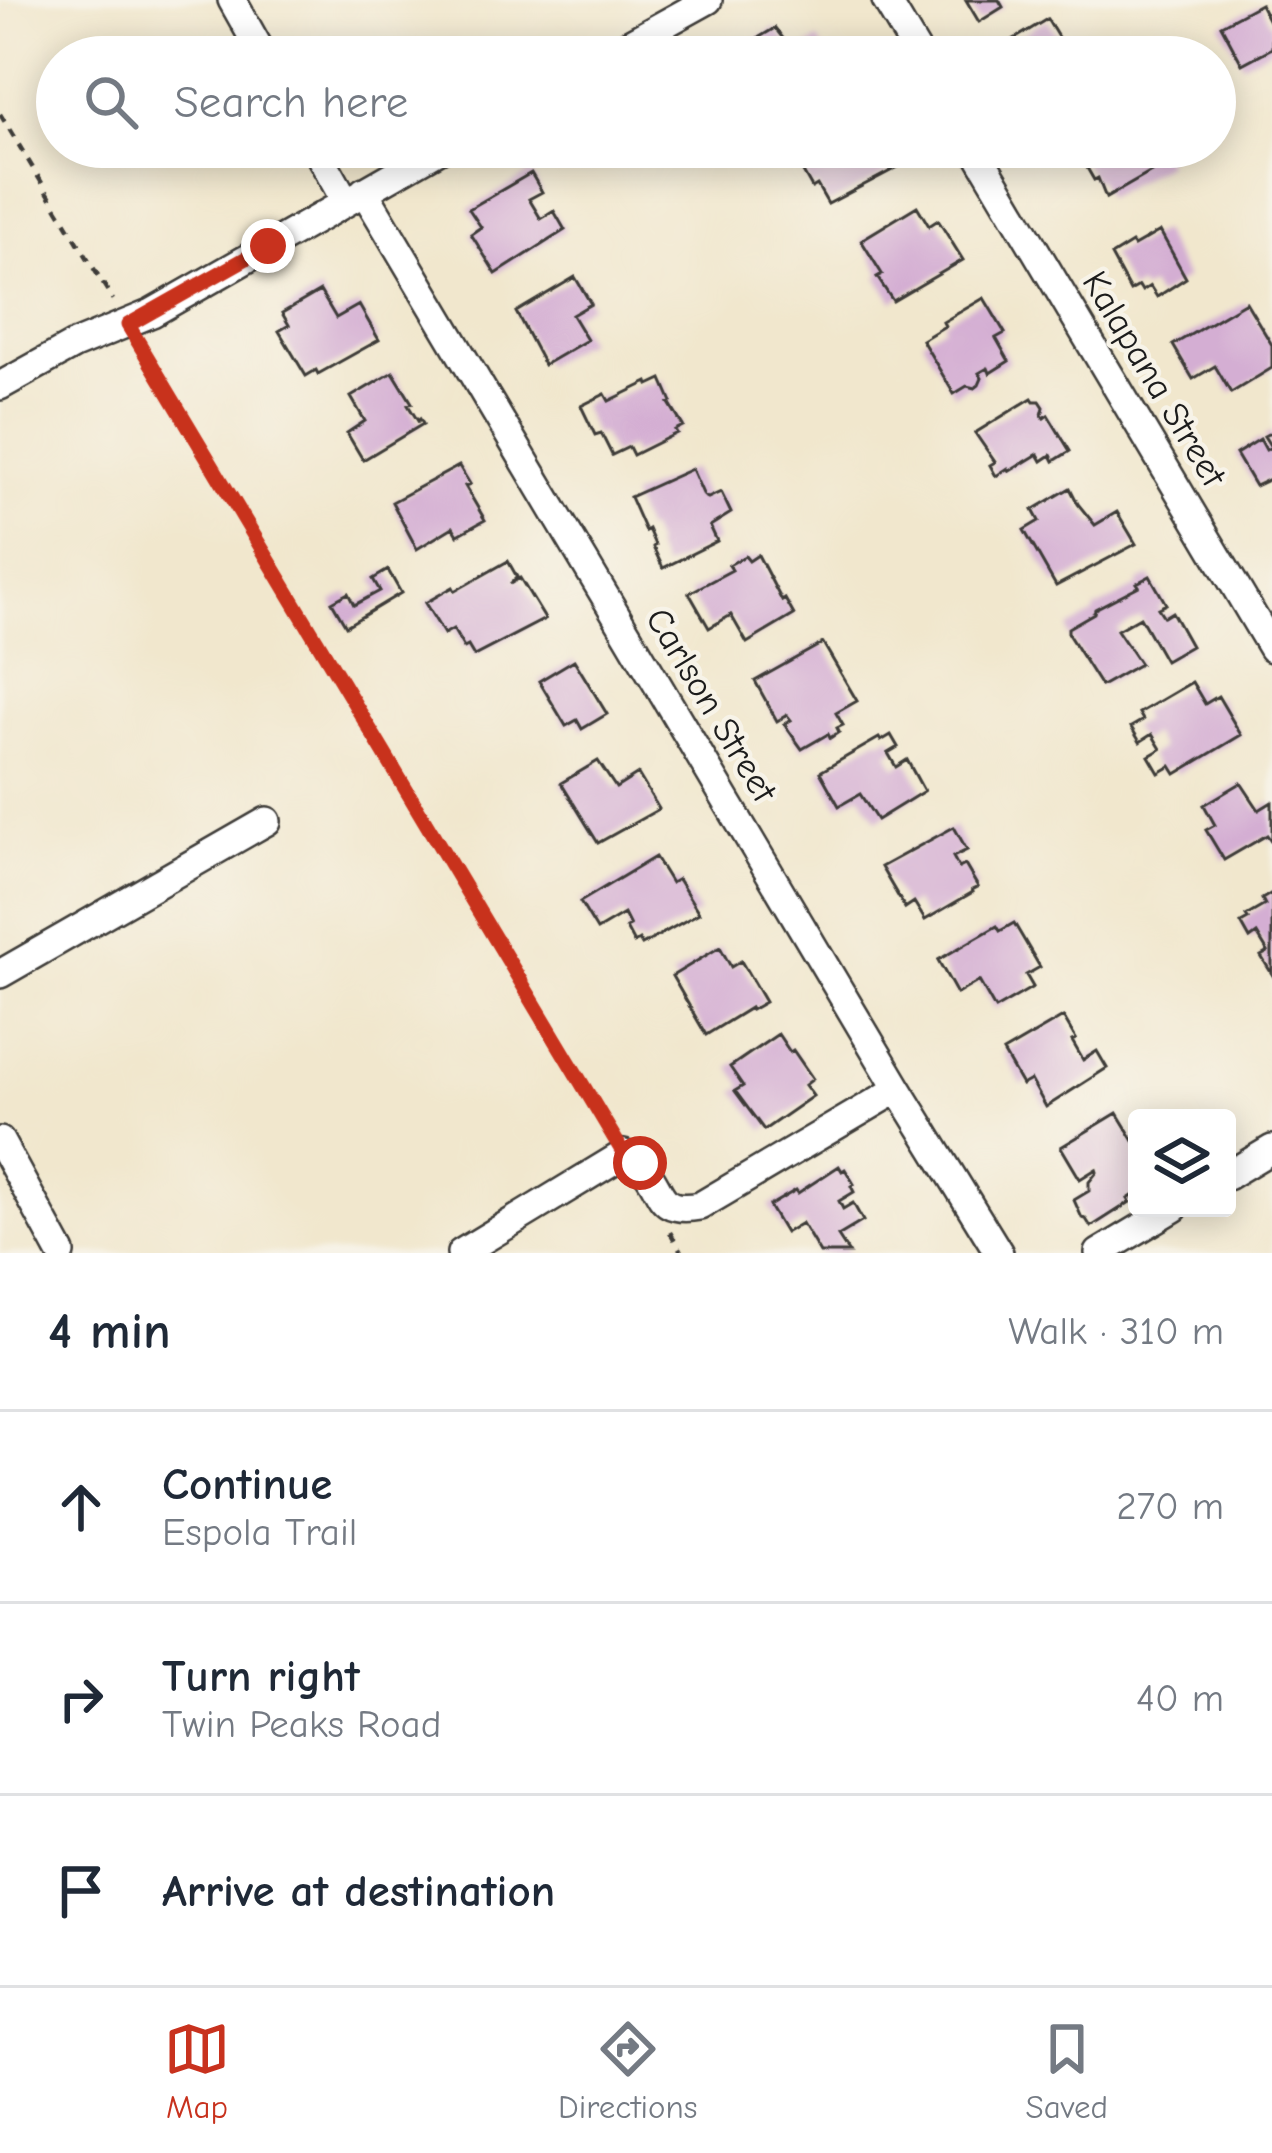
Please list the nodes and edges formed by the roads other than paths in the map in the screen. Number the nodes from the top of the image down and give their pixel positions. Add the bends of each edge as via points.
1 (232, 0) edge
2 (708, 0) edge
3 (886, 0) edge
4 (252, 36) edge
5 (643, 36) edge
6 (907, 36) edge
7 (332, 168) edge
8 (405, 168) edge
9 (986, 168) edge
10 (355, 196) junction
11 (0, 386) edge
12 (1272, 648) edge
13 (267, 821) dead end
14 (0, 974) edge
15 (898, 1089) junction
16 (0, 1141) edge
17 (1272, 1149) edge
18 (1236, 1171) edge
19 (1159, 1217) edge
20 (61, 1253) edge
21 (460, 1253) edge
22 (999, 1253) edge
23 (1099, 1253) edge

1 - 4 street
2 - 5 street
3 - 6 street
7 - 10 street, Carlson Street
8 - 10 street
9 - 12 street, Kalapana Street
10 - 11 street via 128,325
10 - 15 street, Carlson Street
13 - 14 street
15 - 21 street via 700,1206 664,1201 640,1163 624,1154
15 - 22 street, Carlson Street
16 - 20 street
17 - 18 street
19 - 23 street

